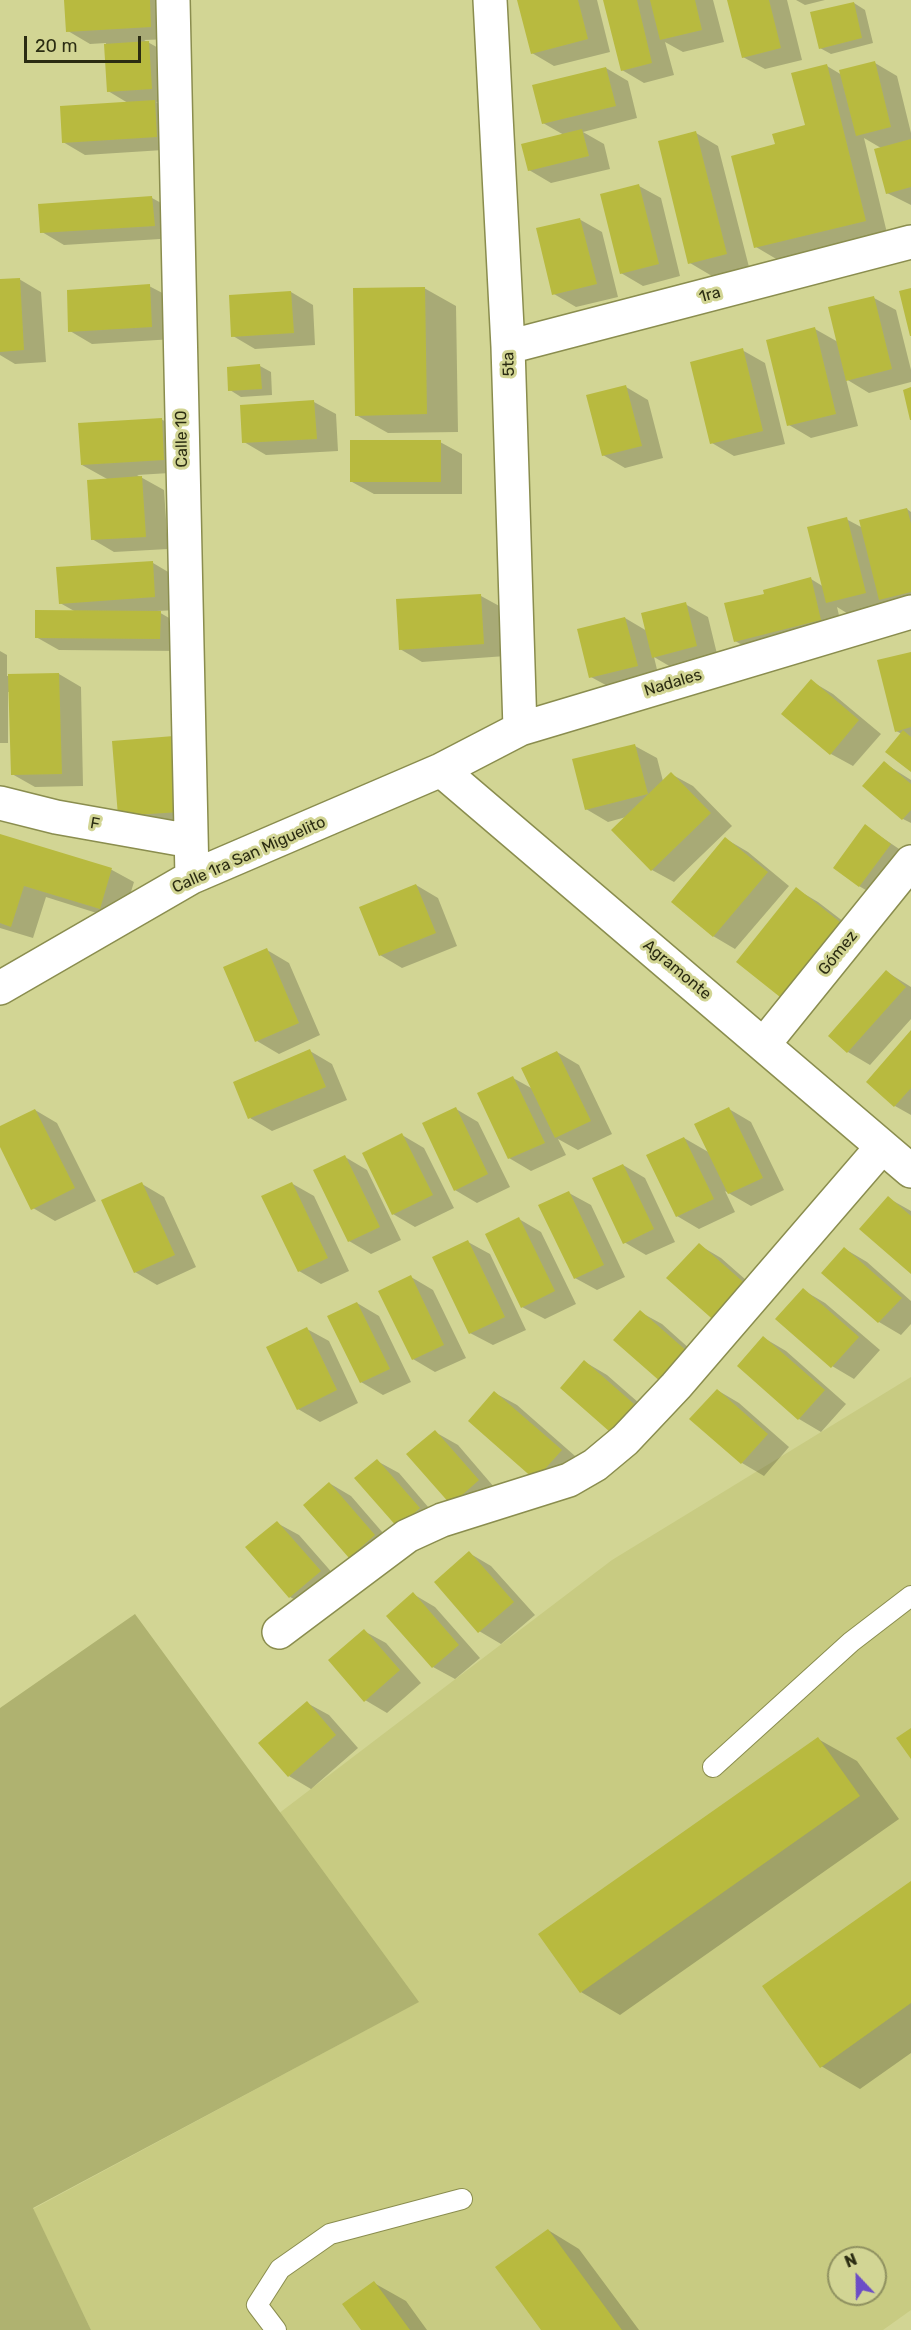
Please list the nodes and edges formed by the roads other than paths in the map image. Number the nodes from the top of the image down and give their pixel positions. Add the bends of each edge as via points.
1 (173, 0) edge
2 (490, 0) edge
3 (911, 242) edge
4 (508, 348) junction
5 (911, 612) edge
6 (520, 729) junction
7 (441, 770) junction
8 (0, 803) edge
9 (191, 841) junction
10 (911, 862) edge
11 (192, 878) junction
12 (0, 988) edge
13 (764, 1044) junction
14 (882, 1147) junction
15 (911, 1170) edge
16 (911, 1596) edge
17 (279, 1632) dead end
18 (713, 1767) dead end
19 (462, 2199) dead end
20 (276, 2330) edge

1 - 9 street, Calle 10
2 - 4 street, 5ta
3 - 4 street, 1ra
4 - 6 street, 5ta
5 - 6 street, Nadales
6 - 7 street, Nadales
7 - 11 street, Calle 1ra San Miguelito
7 - 13 street, Agramonte
8 - 9 street, F
9 - 11 street, Calle 10
10 - 13 street, Gómez
11 - 12 street, Calle 1ra San Miguelito
13 - 14 street, Agramonte
14 - 15 street, Agramonte
14 - 17 street via 676,1386 625,1440 595,1465 569,1480 442,1520 407,1536
16 - 18 lane via 851,1642
19 - 20 lane via 330,2234 280,2269 257,2305

